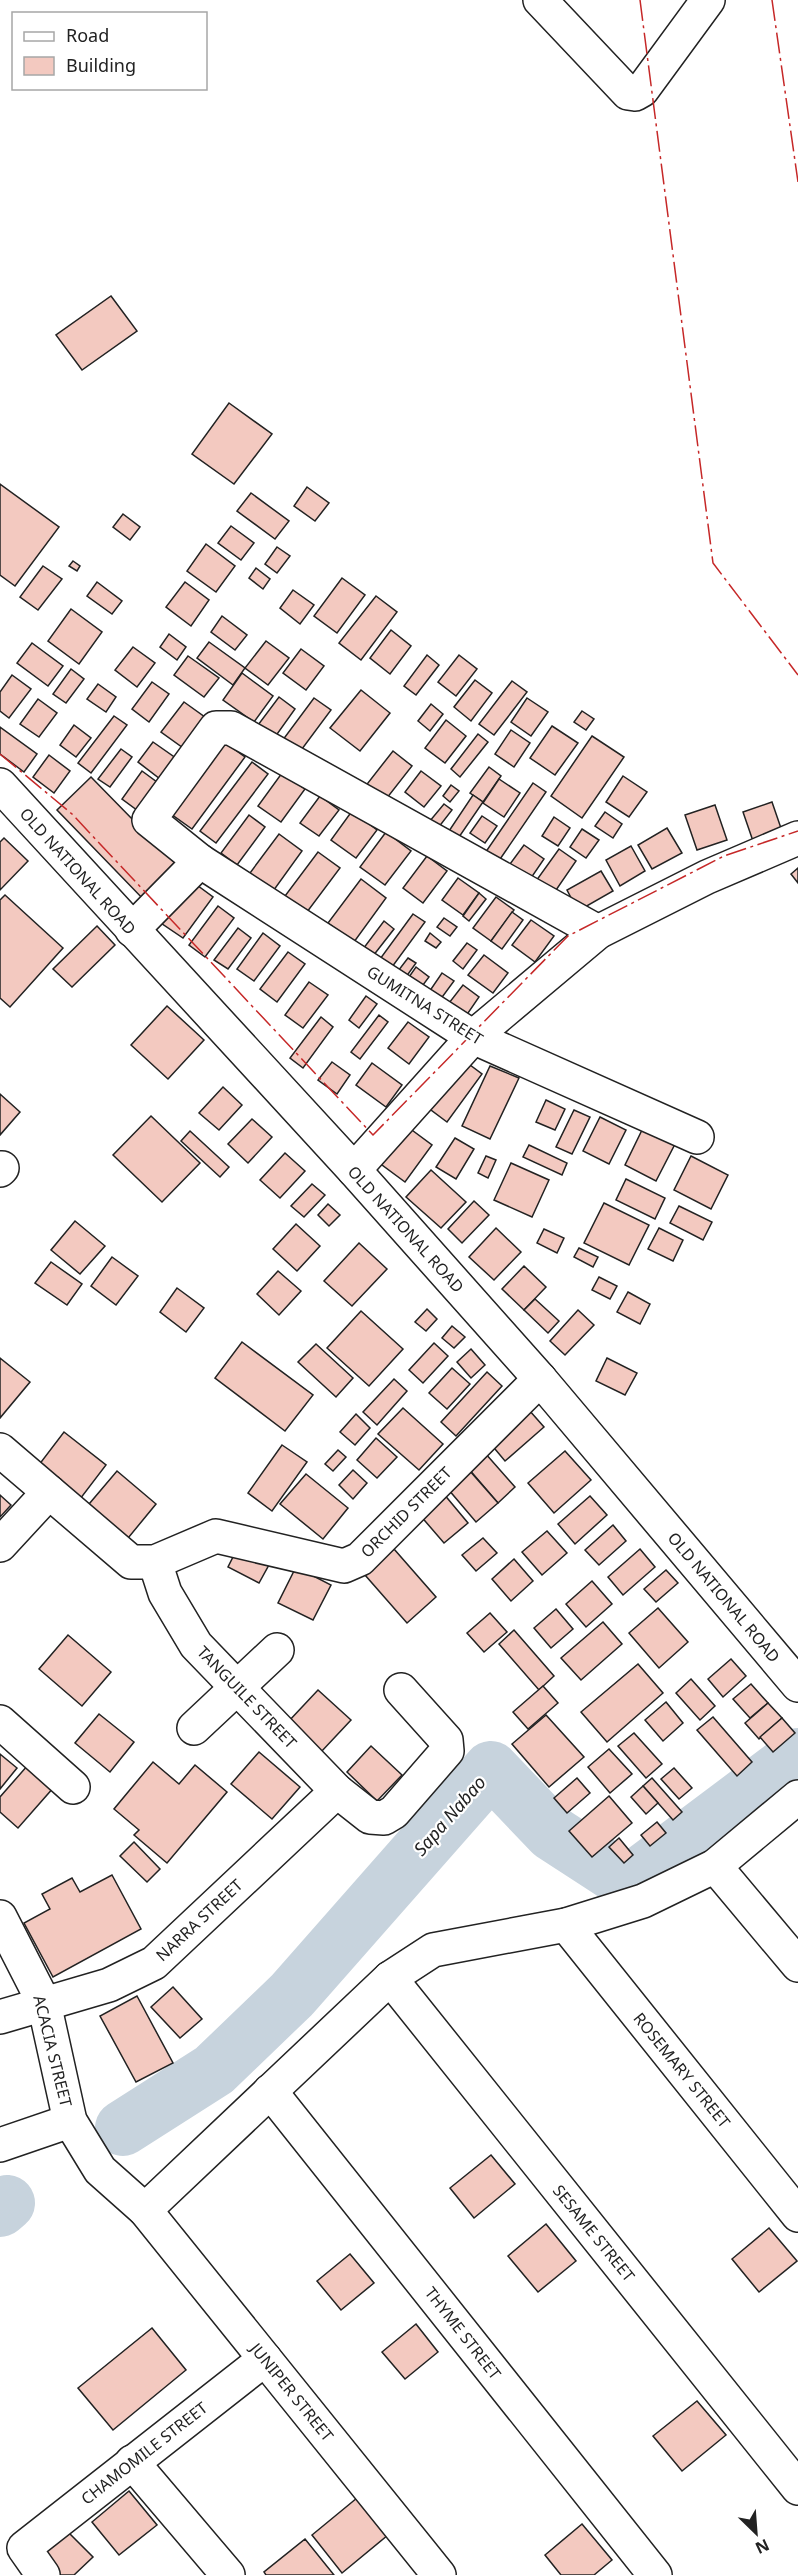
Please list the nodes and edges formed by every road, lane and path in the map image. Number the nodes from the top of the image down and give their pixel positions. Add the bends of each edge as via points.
1 (540, 0) edge
2 (708, 0) edge
3 (0, 786) edge
4 (798, 838) edge
5 (200, 861) junction
6 (132, 930) junction
7 (598, 932) junction
8 (473, 1037) junction
9 (697, 1137) dead end
10 (354, 1170) junction
11 (540, 1379) junction
12 (0, 1450) edge
13 (49, 1492) junction
14 (0, 1545) edge
15 (155, 1562) junction
16 (277, 1650) dead end
17 (798, 1685) edge
18 (238, 1687) junction
19 (401, 1690) dead end
20 (0, 1722) edge
21 (194, 1728) dead end
22 (73, 1787) dead end
23 (337, 1791) junction
24 (798, 1797) edge
25 (716, 1866) junction
26 (0, 1917) edge
27 (566, 1925) junction
28 (798, 1965) edge
29 (390, 1978) junction
30 (44, 2003) junction
31 (0, 2017) edge
32 (270, 2091) junction
33 (70, 2121) junction
34 (0, 2145) edge
35 (145, 2210) junction
36 (798, 2215) edge
37 (265, 2359) junction
38 (132, 2462) junction
39 (798, 2488) edge
40 (43, 2575) edge
41 (228, 2575) edge
42 (439, 2575) edge
43 (655, 2575) edge

1 - 2 street via 628,93 635,94 642,90
3 - 6 street, OLD NATIONAL ROAD
4 - 7 street via 707,877
5 - 6 street
5 - 7 street, GUMITNA STREET via 149,820 216,728 231,728
5 - 8 street, GUMITNA STREET
6 - 10 street, OLD NATIONAL ROAD
7 - 8 street
8 - 9 street, GUMITNA STREET
8 - 10 street
10 - 11 street, OLD NATIONAL ROAD
11 - 15 street, ORCHID STREET via 360,1559 344,1566 216,1536
11 - 17 street, OLD NATIONAL ROAD
12 - 13 street
13 - 14 street
13 - 15 street via 131,1562
15 - 18 street, TANGUILE STREET via 165,1593 196,1645
16 - 18 street
18 - 21 street
18 - 23 street, TANGUILE STREET
19 - 23 street, TANGUILE STREET via 446,1740 447,1750 394,1812 384,1818 370,1817
20 - 22 street
23 - 30 street, NARRA STREET via 154,1963 109,1985
24 - 25 street
25 - 27 street via 643,1900
25 - 28 street
26 - 30 street, ACACIA STREET
27 - 29 street via 433,1950
27 - 36 street, ROSEMARY STREET
29 - 32 street
29 - 39 street, SESAME STREET
30 - 31 street, NARRA STREET
30 - 33 street, ACACIA STREET
32 - 35 street
32 - 43 street, THYME STREET
33 - 34 street
33 - 35 street, ACACIA STREET via 100,2170
35 - 37 street, JUNIPER STREET
37 - 38 street, CHAMOMILE STREET
37 - 42 street, JUNIPER STREET
38 - 40 street, CHAMOMILE STREET via 24,2548
38 - 41 street

